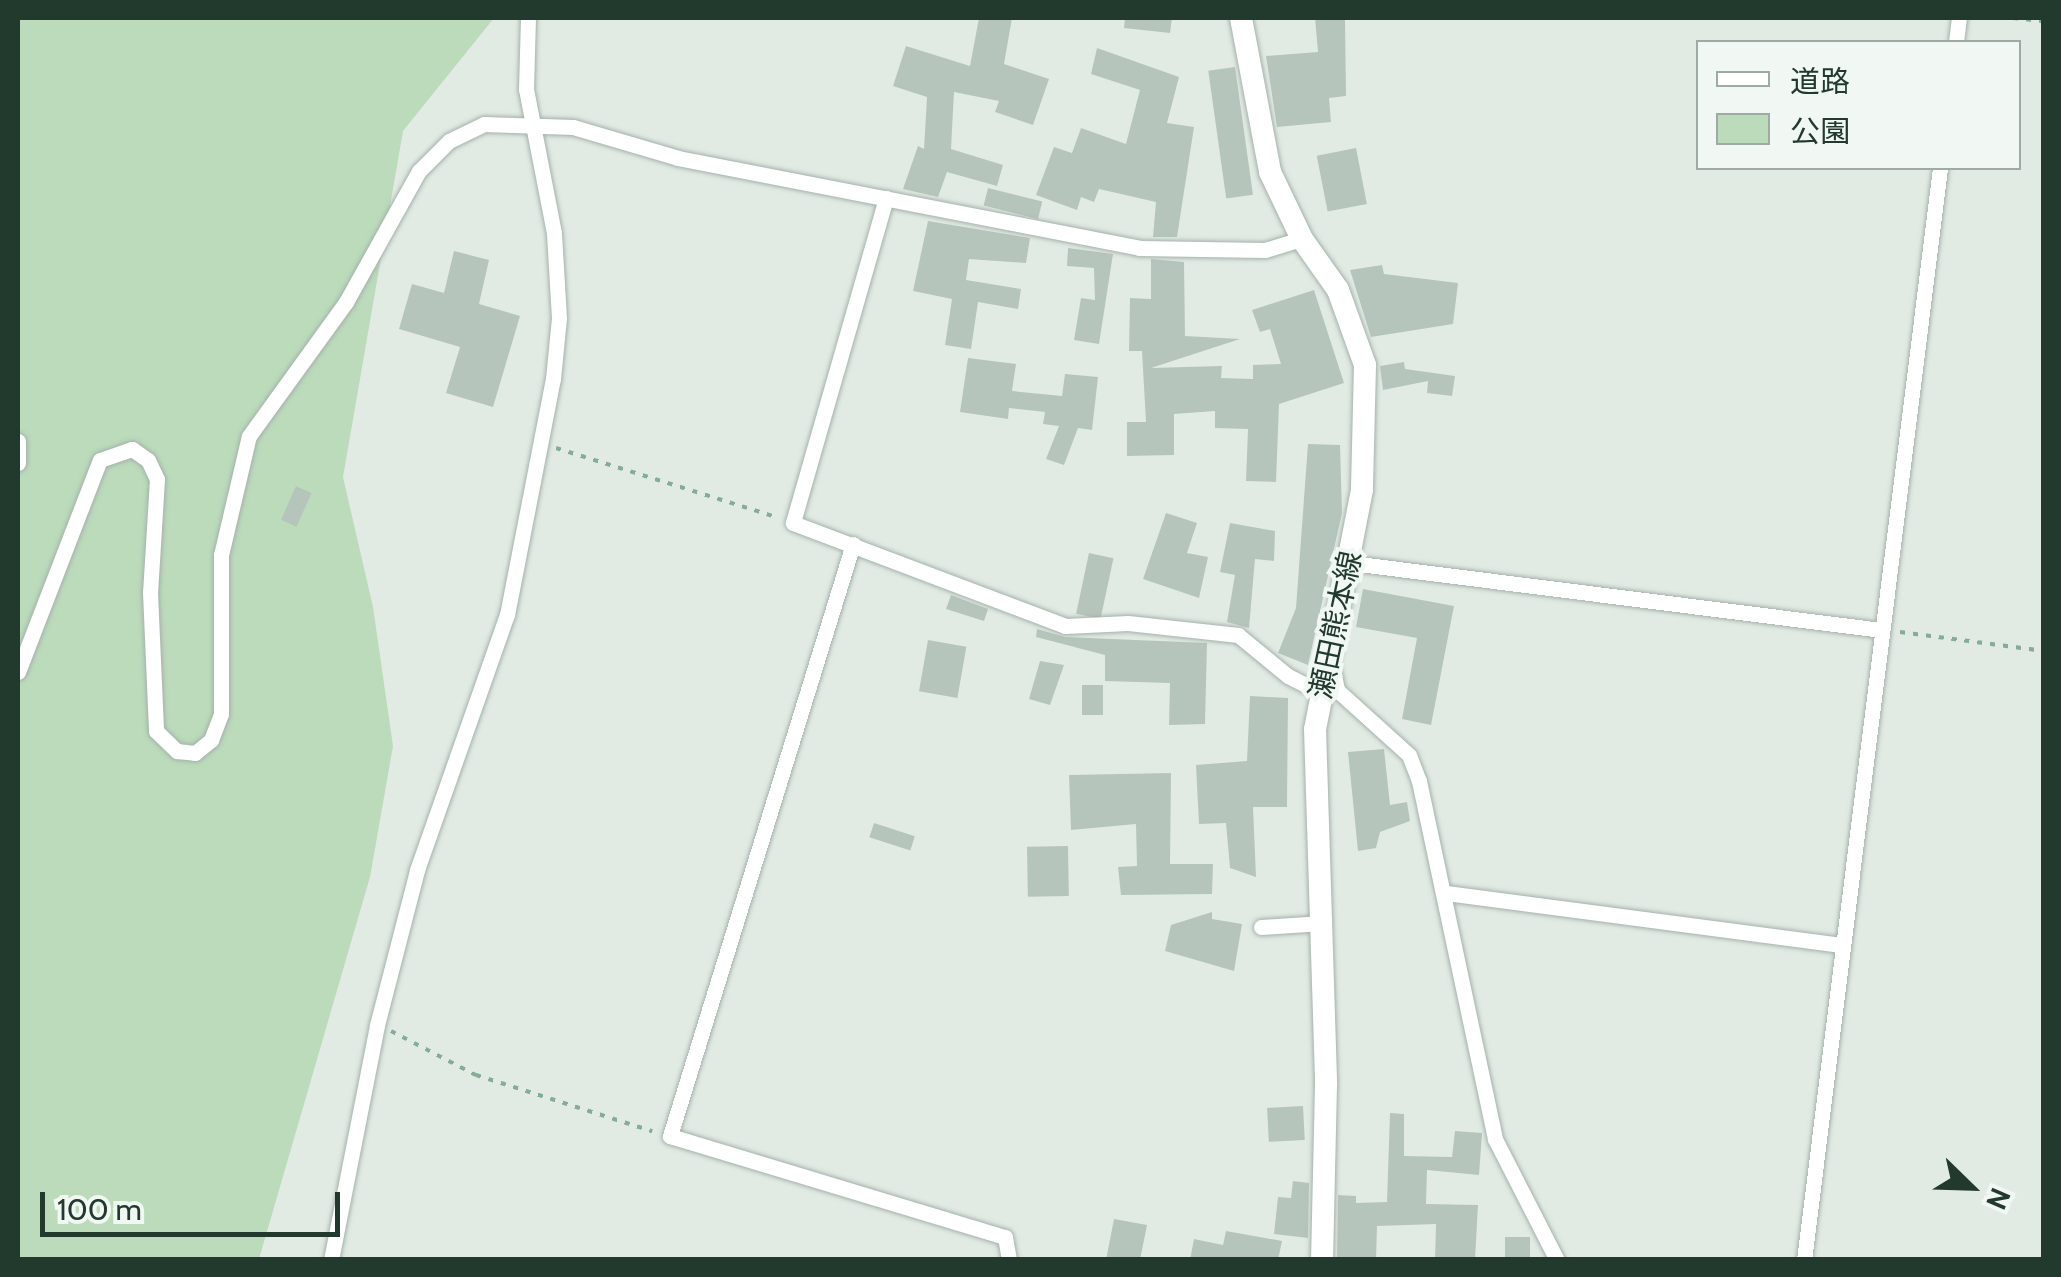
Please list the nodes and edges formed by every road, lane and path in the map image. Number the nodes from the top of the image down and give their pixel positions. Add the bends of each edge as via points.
1 (528, 18) edge
2 (1241, 18) edge
3 (2013, 18) edge
4 (2044, 21) edge
5 (536, 125) junction
6 (1940, 170) edge
7 (886, 198) junction
8 (1302, 239) junction
9 (18, 442) edge
10 (542, 444) junction
11 (18, 463) edge
12 (793, 523) junction
13 (853, 544) junction
14 (1351, 563) junction
15 (1881, 630) junction
16 (2044, 651) edge
17 (1329, 653) junction
18 (18, 672) edge
19 (1318, 691) junction
20 (1446, 893) junction
21 (1323, 923) junction
22 (1262, 927) dead end
23 (1842, 945) junction
24 (378, 1025) junction
25 (670, 1136) junction
26 (331, 1260) edge
27 (1008, 1260) edge
28 (1322, 1260) edge
29 (1557, 1260) edge
30 (1804, 1260) edge

1 - 5 street via 526,89
2 - 8 main road, 瀬田熊本線 via 1257,123
3 - 4 path
5 - 7 street via 573,126 678,158
5 - 10 street via 554,232 559,318
5 - 18 street via 484,124 449,142 420,171 346,302 249,436 221,555 221,714 212,740 195,753 178,751 156,731 150,592 157,479 148,460 132,450 100,460
6 - 15 street
7 - 8 street via 1139,248 1266,250
7 - 12 street
8 - 14 main road, 瀬田熊本線 via 1338,290 1364,364 1362,490
9 - 11 street
10 - 12 path
10 - 24 street via 508,615 417,870
12 - 13 street
13 - 19 street via 1065,626 1128,623 1238,635
13 - 25 street
14 - 15 street
14 - 17 main road, 瀬田熊本線
15 - 16 path
15 - 23 street
17 - 19 main road, 瀬田熊本線
17 - 20 street via 1337,690 1409,755
19 - 21 main road, 瀬田熊本線
20 - 23 street
20 - 29 street via 1495,1139
21 - 22 street
21 - 28 main road, 瀬田熊本線
23 - 30 street
24 - 25 path via 476,1075
24 - 26 street
25 - 27 street via 1005,1238

